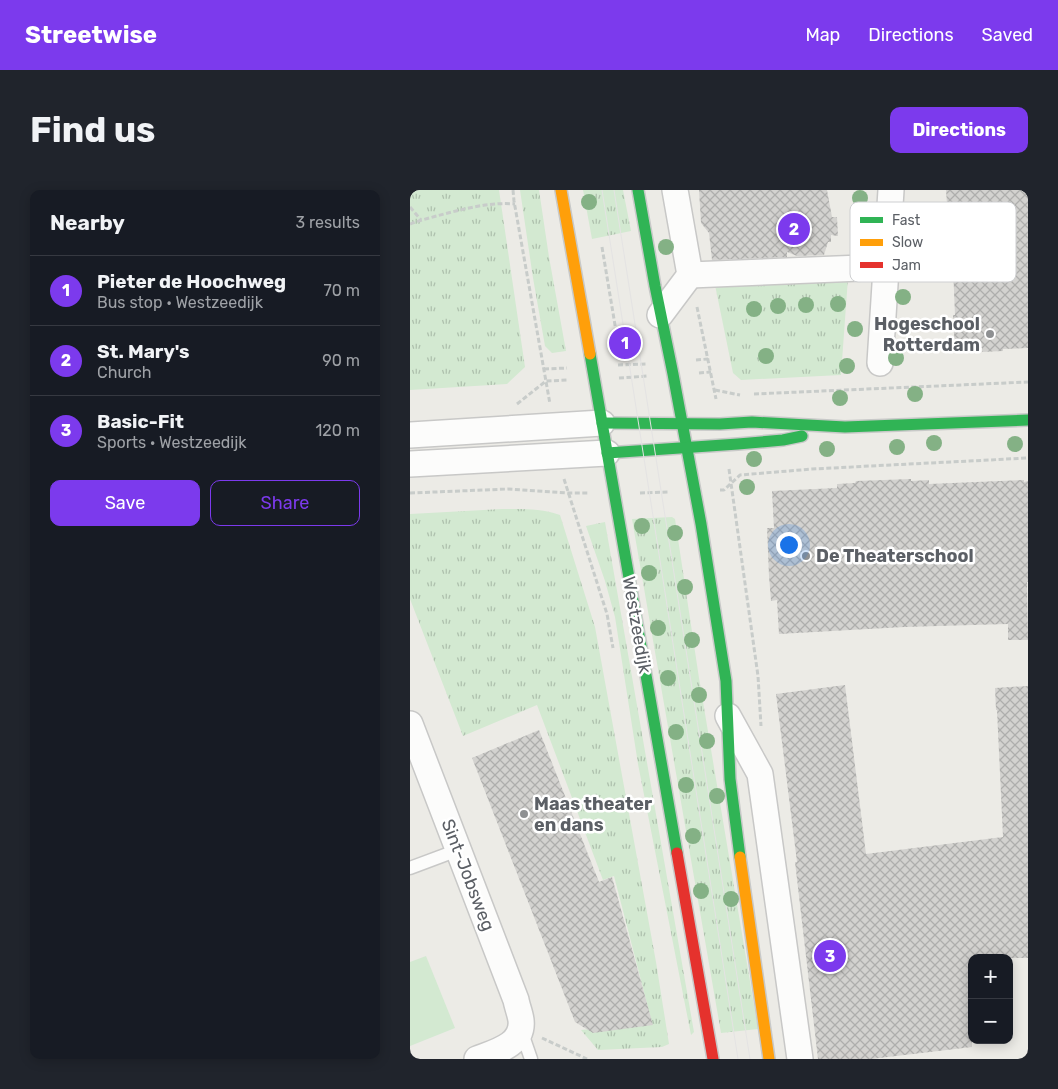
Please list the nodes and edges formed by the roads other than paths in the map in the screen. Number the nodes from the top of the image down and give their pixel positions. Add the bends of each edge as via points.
1 (561, 190) edge
2 (638, 190) edge
3 (675, 190) edge
4 (850, 268) edge
5 (690, 275) junction
6 (885, 282) edge
7 (660, 315) junction
8 (880, 363) dead end
9 (1028, 420) edge
10 (602, 423) junction
11 (682, 423) junction
12 (845, 427) junction
13 (410, 435) edge
14 (687, 447) junction
15 (607, 454) junction
16 (410, 464) edge
17 (728, 716) junction
18 (410, 724) edge
19 (458, 850) junction
20 (410, 868) edge
21 (521, 1028) junction
22 (477, 1059) edge
23 (531, 1059) edge
24 (713, 1059) edge
25 (769, 1059) edge
26 (800, 1059) edge

1 - 10 main road, Westzeedijk
2 - 7 main road
3 - 5 street
4 - 5 street
5 - 7 street
6 - 8 street
7 - 11 main road
9 - 12 main road
10 - 11 main road
10 - 13 street
10 - 15 main road, Westzeedijk
11 - 12 main road via 752,422
11 - 14 main road
12 - 14 main road via 783,440
14 - 15 main road
14 - 17 main road via 726,681
15 - 16 street
15 - 24 main road, Westzeedijk
17 - 25 main road via 730,779
17 - 26 street via 760,774
18 - 19 street, Sint-Jobsweg
19 - 20 lane
19 - 21 street, Sint-Jobsweg via 516,1000
21 - 22 street via 506,1048
21 - 23 lane

